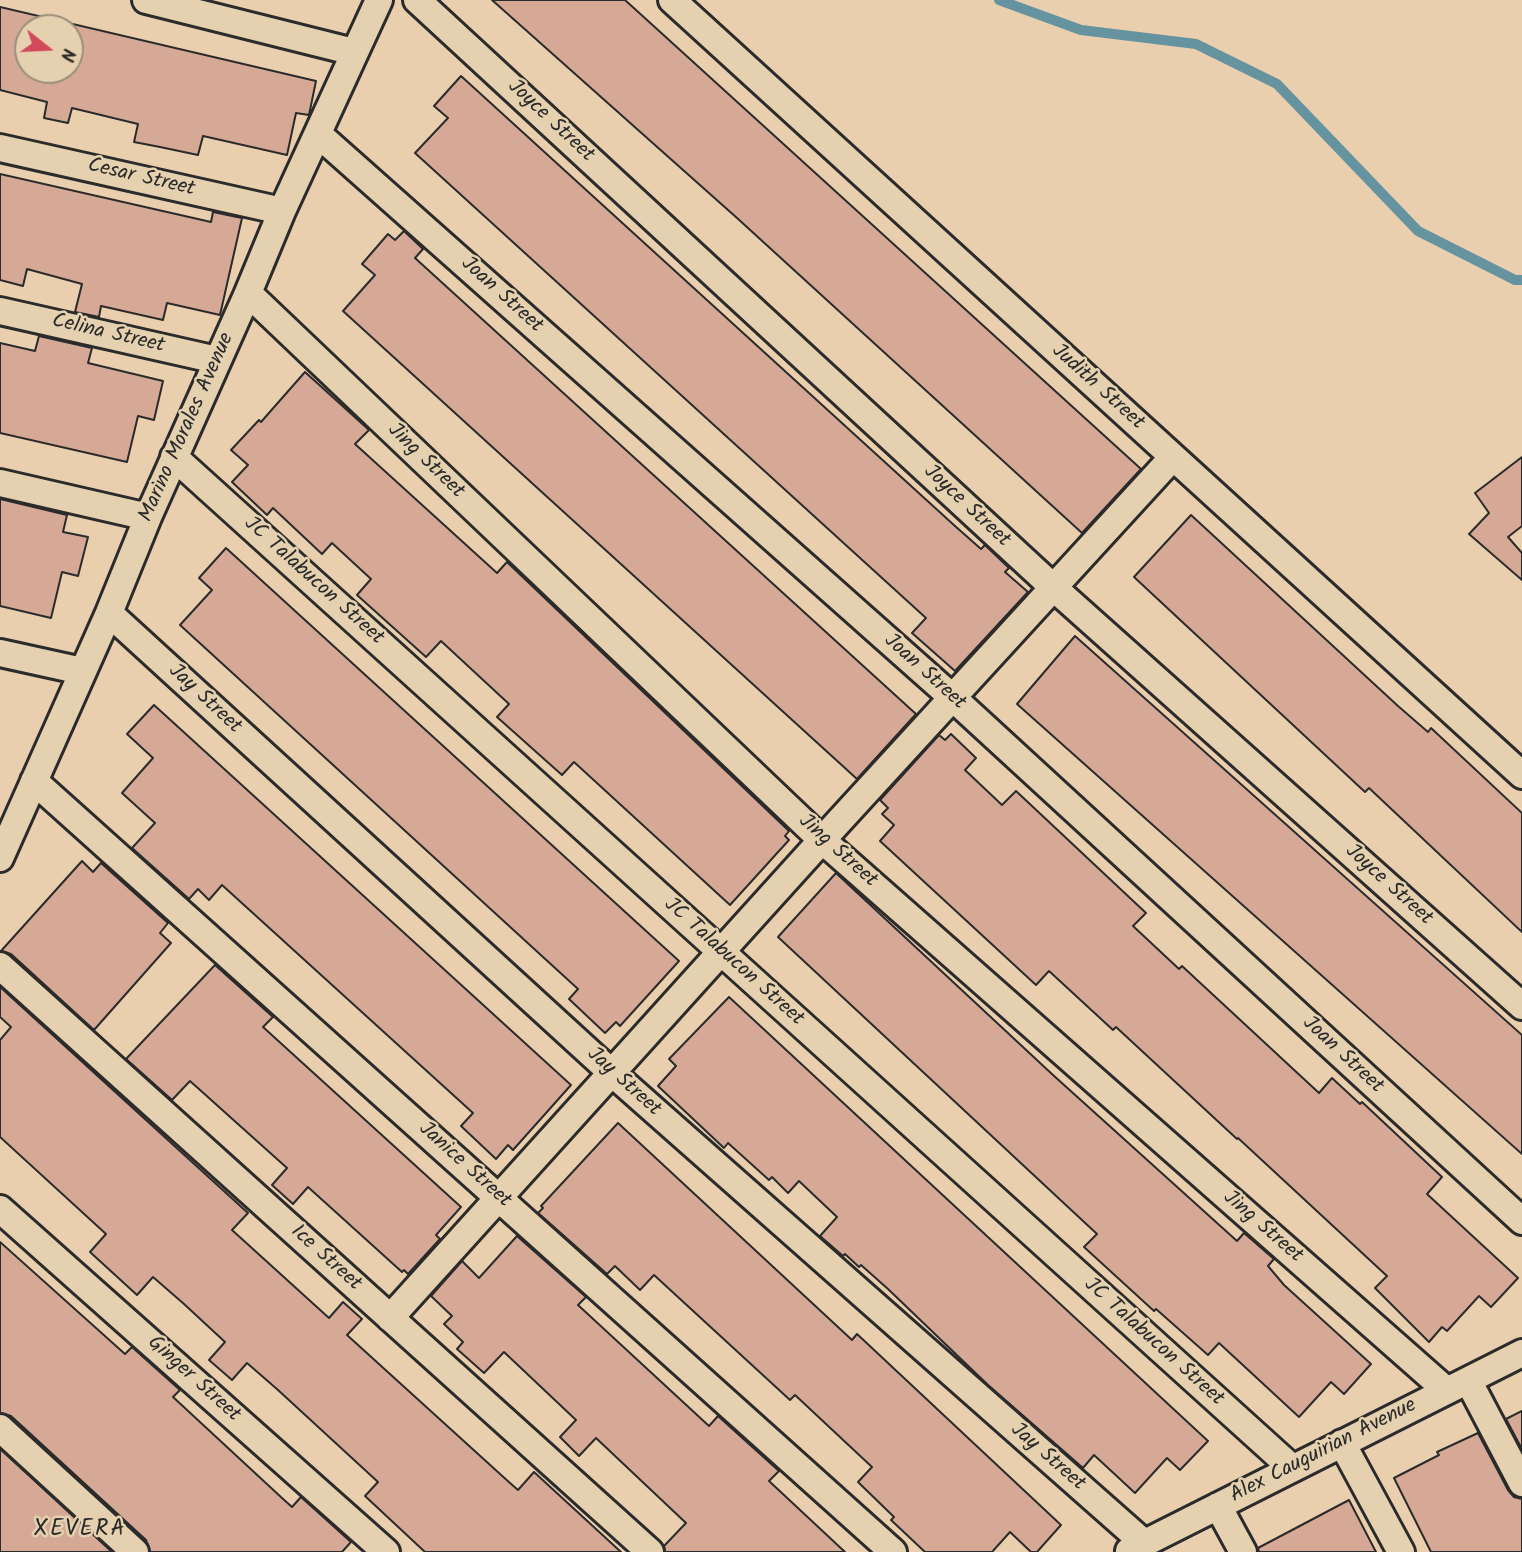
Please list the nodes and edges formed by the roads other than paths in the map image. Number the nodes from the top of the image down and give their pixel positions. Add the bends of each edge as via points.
1 (146, 0) edge
2 (379, 0) edge
3 (417, 0) edge
4 (672, 0) edge
5 (354, 52) junction
6 (318, 134) junction
7 (0, 148) edge
8 (282, 211) junction
9 (248, 293) junction
10 (0, 311) edge
11 (217, 360) junction
12 (174, 457) junction
13 (1173, 457) junction
14 (0, 483) edge
15 (148, 517) junction
16 (1054, 588) junction
17 (109, 613) junction
18 (0, 653) edge
19 (82, 671) junction
20 (953, 698) junction
21 (1522, 775) edge
22 (34, 781) junction
23 (8, 821) edge
24 (822, 840) junction
25 (0, 859) edge
26 (721, 952) junction
27 (0, 966) edge
28 (1522, 1006) edge
29 (611, 1073) junction
30 (499, 1198) junction
31 (0, 1209) edge
32 (1522, 1221) edge
33 (390, 1318) junction
34 (1522, 1353) edge
35 (1457, 1386) junction
36 (0, 1429) edge
37 (1342, 1443) junction
38 (1292, 1468) junction
39 (1522, 1483) edge
40 (1218, 1506) junction
41 (1136, 1548) edge
42 (135, 1552) edge
43 (386, 1552) edge
44 (650, 1552) edge
45 (893, 1552) edge
46 (1243, 1552) edge
47 (1401, 1552) edge

1 - 5 street
2 - 5 street, Marino Morales Avenue
3 - 16 street, Joyce Street
4 - 13 street, Judith Street
5 - 6 street, Marino Morales Avenue
6 - 8 street, Marino Morales Avenue
6 - 20 street, Joan Street
7 - 8 street, Cesar Street
8 - 9 street, Marino Morales Avenue
9 - 11 street, Marino Morales Avenue
9 - 24 street, Jing Street
10 - 11 street, Celina Street
11 - 12 street, Marino Morales Avenue
12 - 15 street, Marino Morales Avenue
12 - 26 street, JC Talabucon Street
13 - 16 street
13 - 21 street, Judith Street
14 - 15 street
15 - 17 street, Marino Morales Avenue
16 - 20 street
16 - 28 street, Joyce Street
17 - 19 street, Marino Morales Avenue
17 - 29 street, Jay Street
18 - 19 street
19 - 22 street, Marino Morales Avenue
20 - 24 street
20 - 32 street, Joan Street
22 - 23 street, Marino Morales Avenue
22 - 30 street, Janice Street
23 - 25 street, Marino Morales Avenue
24 - 26 street
24 - 35 street, Jing Street
26 - 29 street
26 - 38 street, JC Talabucon Street
27 - 33 street, Ice Street
29 - 30 street
29 - 41 street, Jay Street
30 - 33 street
30 - 45 street, Janice Street
31 - 43 street, Ginger Street
33 - 44 street, Ice Street
34 - 35 street, Alex Cauguirian Avenue
35 - 37 street, Alex Cauguirian Avenue
35 - 39 street
36 - 42 street
37 - 38 street, Alex Cauguirian Avenue
37 - 47 street
38 - 40 street, Alex Cauguirian Avenue
40 - 41 street, Alex Cauguirian Avenue
40 - 46 street

